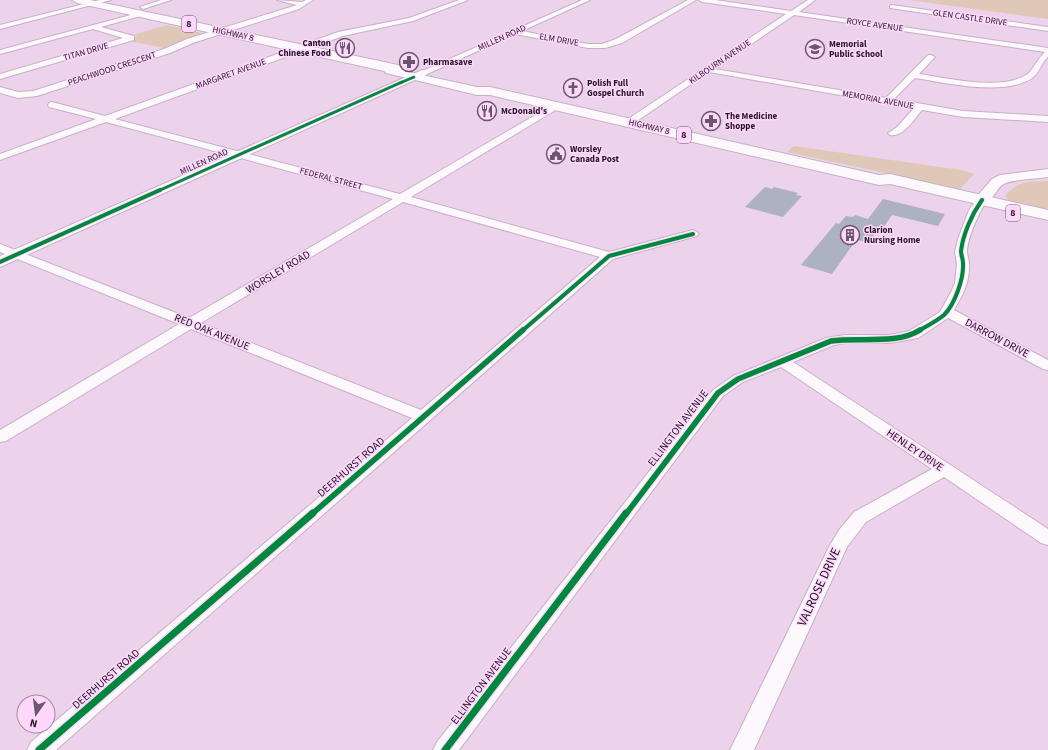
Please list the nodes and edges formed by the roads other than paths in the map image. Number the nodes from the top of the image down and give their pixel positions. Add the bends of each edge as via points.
1 (78, 0) edge
2 (108, 0) edge
3 (152, 0) edge
4 (168, 0) edge
5 (280, 0) edge
6 (310, 0) edge
7 (465, 0) edge
8 (587, 0) edge
9 (693, 0) edge
10 (702, 0) edge
11 (812, 0) edge
12 (900, 0) edge
13 (93, 4) junction
14 (304, 4) junction
15 (892, 7) junction
16 (141, 8) junction
17 (886, 12) dead end
18 (793, 13) junction
19 (880, 17) dead end
20 (871, 24) junction
21 (0, 27) edge
22 (92, 27) junction
23 (1048, 29) edge
24 (222, 32) junction
25 (514, 32) junction
26 (300, 49) junction
27 (1048, 50) edge
28 (0, 52) edge
29 (1048, 53) edge
30 (931, 57) dead end
31 (709, 70) junction
32 (418, 75) junction
33 (914, 75) junction
34 (0, 77) edge
35 (0, 90) edge
36 (888, 101) junction
37 (52, 105) dead end
38 (556, 106) junction
39 (920, 107) junction
40 (105, 119) junction
41 (1048, 119) edge
42 (628, 123) junction
43 (893, 133) dead end
44 (240, 155) junction
45 (0, 157) edge
46 (1048, 173) edge
47 (403, 198) junction
48 (981, 203) junction
49 (1048, 215) edge
50 (1048, 221) edge
51 (693, 234) dead end
52 (0, 248) edge
53 (17, 255) junction
54 (609, 256) junction
55 (0, 262) edge
56 (946, 311) junction
57 (191, 324) junction
58 (782, 361) junction
59 (1048, 366) edge
60 (425, 417) junction
61 (0, 437) edge
62 (946, 470) junction
63 (1048, 538) edge
64 (39, 750) edge
65 (445, 750) edge
66 (742, 750) edge

1 - 13 main road, HIGHWAY 8 / 8
2 - 13 street
3 - 16 street
4 - 16 street
5 - 14 street
6 - 14 street, PEACHWOOD CRESCENT
7 - 26 street, MARGARET AVENUE via 411,20 341,34
8 - 25 street, MILLEN ROAD
9 - 25 street, ELM DRIVE via 619,41 599,48
10 - 18 street, ROYCE AVENUE
11 - 18 street, KILBOURN AVENUE
12 - 15 street
13 - 16 main road, HIGHWAY 8 / 8
13 - 21 street
14 - 24 street, PEACHWOOD CRESCENT
15 - 17 street
15 - 23 street, GLEN CASTLE DRIVE
16 - 22 street
16 - 24 main road, HIGHWAY 8 / 8
18 - 20 street, ROYCE AVENUE
18 - 31 street, KILBOURN AVENUE
19 - 20 street
20 - 27 street, ROYCE AVENUE
22 - 28 street
22 - 34 street, TITAN DRIVE via 131,38
24 - 26 main road, HIGHWAY 8 / 8
24 - 35 street, PEACHWOOD CRESCENT via 34,94 18,95
25 - 32 street, MILLEN ROAD
26 - 32 main road, HIGHWAY 8 / 8 via 388,68 390,71
26 - 40 street, MARGARET AVENUE
29 - 33 street via 1028,77 1009,82 966,83
30 - 33 street
31 - 36 street, MEMORIAL AVENUE
31 - 42 street, KILBOURN AVENUE
32 - 38 main road, HIGHWAY 8 / 8 via 477,91 490,91
32 - 44 street, MILLEN ROAD
33 - 36 street
36 - 39 street, MEMORIAL AVENUE
37 - 40 street, FEDERAL STREET
38 - 42 main road, HIGHWAY 8 / 8
38 - 47 street, WORSLEY ROAD
39 - 41 street, MEMORIAL AVENUE via 963,114
39 - 43 street
40 - 44 street, FEDERAL STREET
40 - 45 street, MARGARET AVENUE
42 - 48 main road, HIGHWAY 8 / 8
44 - 47 street, FEDERAL STREET
44 - 53 street, MILLEN ROAD
46 - 48 street via 1005,178 996,182
47 - 54 street, FEDERAL STREET
47 - 57 street, WORSLEY ROAD
48 - 49 main road, HIGHWAY 8 / 8
48 - 50 main road, HIGHWAY 8 / 8
48 - 56 street, ELLINGTON AVENUE via 964,239 961,252 961,283 951,307
51 - 54 street, DEERHURST ROAD
52 - 53 street, RED OAK AVENUE
53 - 55 street, MILLEN ROAD
53 - 57 street, RED OAK AVENUE
54 - 60 street, DEERHURST ROAD
56 - 58 street, ELLINGTON AVENUE via 913,335 890,339 832,341
56 - 59 street, DARROW DRIVE
57 - 60 street, RED OAK AVENUE
57 - 61 street, WORSLEY ROAD
58 - 62 street, HENLEY DRIVE
58 - 65 street, ELLINGTON AVENUE via 738,379 718,393
60 - 64 street, DEERHURST ROAD
62 - 63 street, HENLEY DRIVE
62 - 66 street, VALROSE DRIVE via 860,517 855,525 850,527

